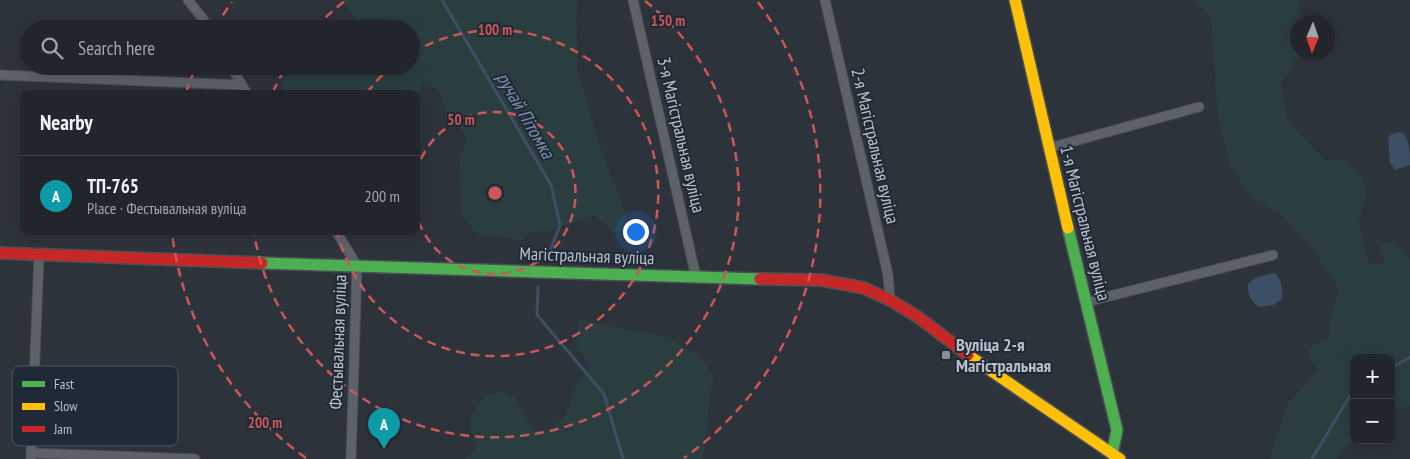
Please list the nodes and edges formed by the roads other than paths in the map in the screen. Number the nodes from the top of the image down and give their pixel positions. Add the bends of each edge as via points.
1 (188, 0) edge
2 (633, 0) edge
3 (825, 0) edge
4 (1016, 0) edge
5 (204, 20) edge
6 (0, 75) edge
7 (236, 75) edge
8 (242, 85) junction
9 (245, 90) edge
10 (1199, 108) dead end
11 (1049, 148) junction
12 (338, 235) edge
13 (0, 253) edge
14 (39, 254) junction
15 (1273, 255) dead end
16 (357, 266) junction
17 (696, 278) junction
18 (890, 300) junction
19 (1086, 302) junction
20 (35, 366) edge
21 (31, 456) edge
22 (1116, 456) edge
23 (186, 459) edge
24 (195, 459) edge
25 (351, 459) edge

1 - 5 street
2 - 17 street, 3-я Магістральная вуліца
3 - 18 street, 2-я Магістральная вуліца via 888,276
4 - 11 street, 1-я Магістральная вуліца
6 - 8 street
7 - 8 street
8 - 9 street
10 - 11 street
11 - 19 street, 1-я Магістральная вуліца
12 - 16 street, Фестывальная вуліца
13 - 14 street, Магістральная вуліца
14 - 16 street, Магістральная вуліца
14 - 20 street
15 - 19 street
16 - 17 street, Магістральная вуліца
16 - 25 street, Фестывальная вуліца
17 - 18 street, Магістральная вуліца via 821,280 864,288
18 - 22 street, Магістральная вуліца
19 - 22 street, 1-я Магістральная вуліца via 1117,430
21 - 23 street
23 - 24 street

